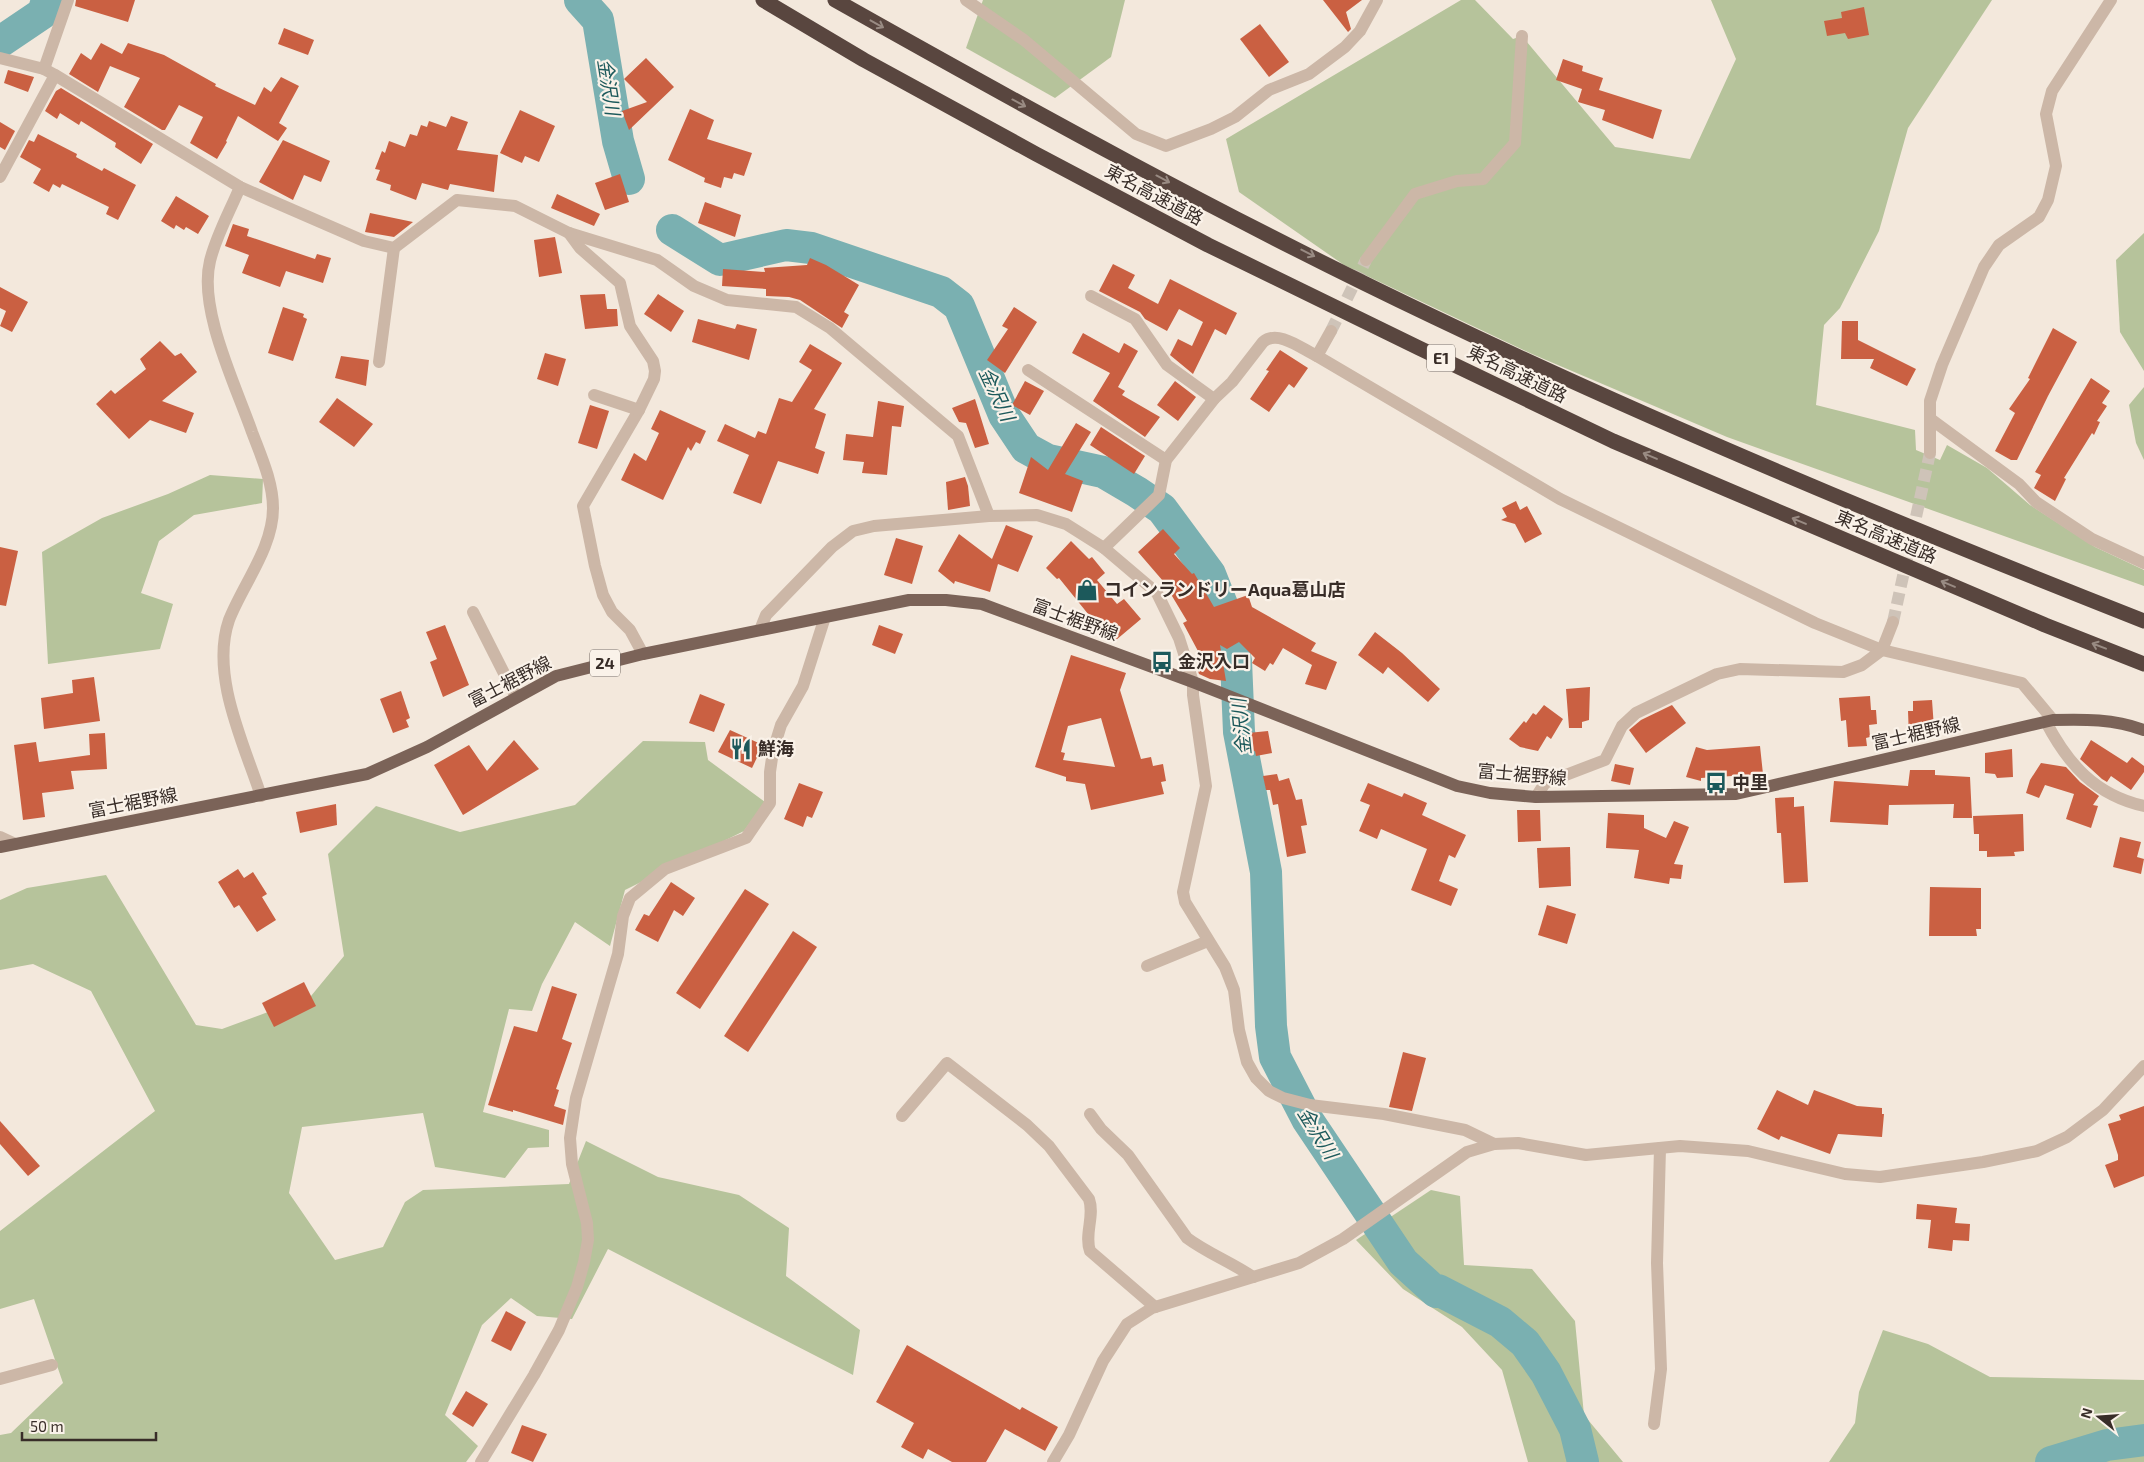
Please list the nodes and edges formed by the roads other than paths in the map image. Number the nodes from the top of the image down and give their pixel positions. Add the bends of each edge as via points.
1 (68, 0) edge
2 (763, 0) edge
3 (835, 0) edge
4 (966, 0) edge
5 (1377, 0) edge
6 (2112, 0) edge
7 (1522, 36) dead end
8 (0, 58) edge
9 (50, 72) junction
10 (0, 177) edge
11 (240, 187) junction
12 (569, 233) junction
13 (394, 248) junction
14 (1366, 260) tunnel mouth
15 (1091, 296) dead end
16 (1331, 331) tunnel mouth
17 (1317, 356) junction
18 (379, 362) dead end
19 (1028, 370) dead end
20 (594, 395) dead end
21 (1214, 398) junction
22 (639, 410) junction
23 (1932, 420) junction
24 (1930, 453) tunnel mouth
25 (1166, 460) junction
26 (989, 516) junction
27 (1104, 548) junction
28 (2144, 564) edge
29 (473, 612) dead end
30 (825, 616) junction
31 (2144, 621) edge
32 (1893, 622) tunnel mouth
33 (760, 630) junction
34 (1882, 650) junction
35 (643, 654) junction
36 (2144, 664) edge
37 (1193, 682) junction
38 (516, 698) junction
39 (2049, 721) junction
40 (2144, 730) edge
41 (261, 796) junction
42 (1536, 797) junction
43 (2144, 806) edge
44 (0, 837) edge
45 (15, 844) junction
46 (0, 847) edge
47 (1208, 941) junction
48 (1147, 966) dead end
49 (2144, 1066) edge
50 (1090, 1114) dead end
51 (902, 1116) dead end
52 (1494, 1144) junction
53 (1660, 1148) junction
54 (1253, 1277) junction
55 (1155, 1307) junction
56 (52, 1365) dead end
57 (0, 1379) edge
58 (1654, 1424) dead end
59 (481, 1462) edge
60 (1053, 1462) edge

1 - 9 street
36 -> 2 highway, 東名高速道路 / E1 via 1613,440 1437,356 1208,245 1045,159 864,60
3 -> 31 highway, 東名高速道路 / E1 via 1179,188 1433,317 1668,423 1975,554
4 - 5 street via 1024,40 1136,134 1166,146 1235,117 1269,90 1309,74 1345,47 1360,31
6 - 23 street via 2052,91 2046,114 2056,166 2048,200 2039,217 1999,245 1984,267 1942,365 1930,401
7 - 14 street via 1515,143 1483,179 1457,181 1415,194
8 - 9 street
9 - 10 street
9 - 11 street
11 - 13 street via 364,241
11 - 41 street via 210,261 208,295 213,324 261,457 273,509 265,544 229,621 223,649 228,697
12 - 13 street via 515,206 457,200
12 - 22 street via 580,248 620,283 630,326 652,361 654,380
12 - 26 street via 657,260 694,286 727,300 796,307 830,328 958,436
13 - 18 street
15 - 21 street via 1135,319 1167,365
16 - 17 street
17 - 21 street via 1277,336 1269,336 1232,382
17 - 34 street via 1560,499 1814,623
19 - 25 street
20 - 22 street
21 - 25 street
22 - 35 street via 584,506 603,595 612,612 630,630
23 - 24 street
23 - 28 street via 2020,484 2036,502 2092,539
25 - 27 street via 1160,495
26 - 27 street via 1037,514 1066,524
26 - 33 street via 874,526 853,532 832,547 766,615
27 - 37 street via 1157,594 1179,638
29 - 38 street
30 - 33 main road, 富士裾野線 / 24
30 - 37 main road, 富士裾野線 / 24 via 909,600 982,604
30 - 59 street via 803,686 781,725 773,750 770,803 746,838 665,869 630,898 623,916 618,954 576,1098 570,1138 572,1164 587,1223 584,1262 559,1330
32 - 34 street
33 - 35 main road, 富士裾野線 / 24
34 - 39 street via 2022,683
34 - 42 street via 1862,665 1843,672 1740,669 1717,674 1636,712 1622,726 1606,760 1545,783
35 - 38 main road, 富士裾野線 / 24 via 556,676
37 - 42 main road, 富士裾野線 / 24 via 1457,786
37 - 47 street via 1206,786 1183,892 1185,902
38 - 41 main road, 富士裾野線 / 24 via 386,768
39 - 40 main road, 富士裾野線 / 24 via 2089,719
39 - 42 main road, 富士裾野線 / 24 via 1736,794
39 - 43 street via 2061,750 2104,792
41 - 45 main road, 富士裾野線 / 24
44 - 45 street
45 - 46 main road, 富士裾野線 / 24
47 - 48 street
47 - 52 street via 1225,967 1234,990 1239,1030 1248,1062 1256,1078 1269,1091 1310,1105 1384,1114 1465,1130
49 - 53 street via 2103,1110 2067,1137 2037,1151 1983,1162 1880,1177 1845,1174 1748,1151 1680,1146
50 - 54 street via 1128,1155 1187,1238
51 - 55 street via 947,1063 1049,1146 1089,1199 1092,1208 1087,1244 1090,1251
52 - 53 street via 1518,1143 1586,1155
52 - 54 street via 1467,1152 1343,1239 1298,1263
53 - 58 street via 1657,1263 1662,1369
54 - 55 street
55 - 60 street via 1126,1324 1115,1340
56 - 57 street

